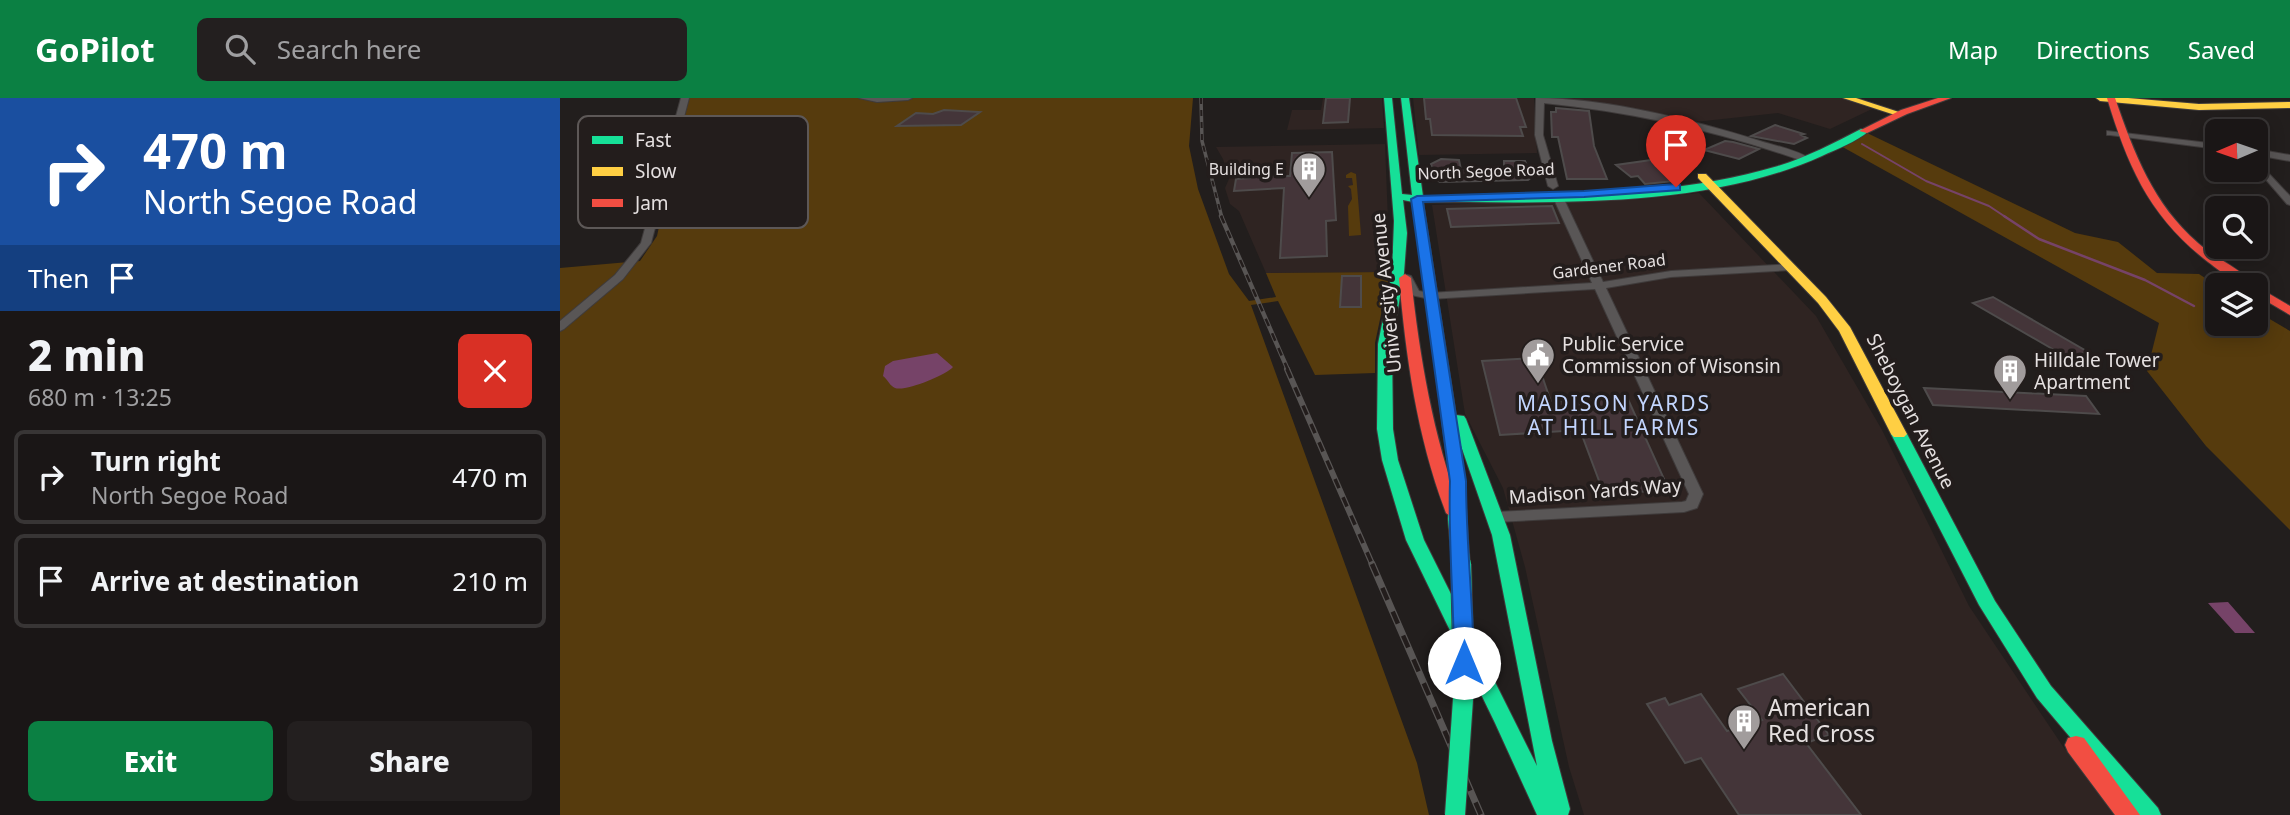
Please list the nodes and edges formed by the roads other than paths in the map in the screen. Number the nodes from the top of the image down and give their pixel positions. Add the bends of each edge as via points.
1 (685, 98) edge
2 (908, 98) edge
3 (1388, 98) edge
4 (1405, 98) edge
5 (1847, 98) edge
6 (1919, 98) edge
7 (1947, 98) edge
8 (2104, 98) edge
9 (2147, 98) edge
10 (2275, 98) edge
11 (866, 99) edge
12 (1540, 99) edge
13 (2290, 105) edge
14 (1895, 113) junction
15 (680, 116) edge
16 (2118, 134) junction
17 (2205, 145) edge
18 (2268, 154) edge
19 (1800, 157) junction
20 (2290, 158) edge
21 (2268, 177) edge
22 (1707, 180) junction
23 (1555, 190) junction
24 (1416, 195) junction
25 (1397, 196) junction
26 (2290, 202) edge
27 (1400, 218) junction
28 (650, 228) edge
29 (1791, 267) junction
30 (2215, 273) edge
31 (2231, 273) edge
32 (1405, 274) junction
33 (1597, 286) junction
34 (1430, 296) junction
35 (2268, 297) edge
36 (2268, 308) edge
37 (2290, 311) edge
38 (2290, 321) edge
39 (560, 327) edge
40 (1407, 327) junction
41 (1445, 387) junction
42 (1496, 517) junction
43 (1457, 519) junction
44 (2045, 692) junction
45 (1455, 815) edge
46 (1548, 815) edge
47 (1561, 815) edge
48 (2129, 815) edge
49 (2150, 815) edge

1 - 15 street
2 - 11 street
3 - 25 street, University Avenue
4 - 24 street, University Avenue
5 - 14 street
6 - 14 street, North Segoe Road
7 - 14 street, North Segoe Road
8 - 13 street via 2199,107
8 - 16 street
9 - 10 street via 2215,102
12 - 19 street via 1672,119 1742,136
12 - 23 street, Madison Yards Way via 1539,135
14 - 19 street, North Segoe Road
16 - 17 street
16 - 30 street via 2127,183 2150,219
16 - 31 street via 2142,185 2170,224
18 - 20 street
19 - 22 street, North Segoe Road via 1759,174
19 - 22 street, North Segoe Road
21 - 26 street
22 - 23 street, North Segoe Road
22 - 23 street, North Segoe Road via 1640,190
22 - 29 street, Sheboygan Avenue
23 - 24 street, North Segoe Road
23 - 24 street, North Segoe Road via 1469,197
23 - 33 street, Madison Yards Way
24 - 25 street, North Segoe Road
24 - 34 street, University Avenue
25 - 27 street, University Avenue
27 - 32 street, University Avenue
27 - 46 street via 1398,273 1384,365 1390,460 1415,540
28 - 39 street via 646,243 619,277
29 - 33 street, Gardener Road via 1671,274
29 - 44 street, Sheboygan Avenue via 1850,338 1968,569
32 - 34 street via 1415,293
32 - 40 street, University Avenue
33 - 34 street, Gardener Road
33 - 42 street, Madison Yards Way via 1696,494 1692,504
34 - 40 street via 1417,304
34 - 41 street, University Avenue
35 - 37 street
36 - 38 street
40 - 43 street, University Avenue via 1444,490
41 - 42 street
41 - 43 street, University Avenue via 1458,481
42 - 47 street via 1545,762
43 - 45 street, University Avenue, bridge via 1464,685
44 - 48 street, Sheboygan Avenue via 2093,770
44 - 49 street, Sheboygan Avenue

